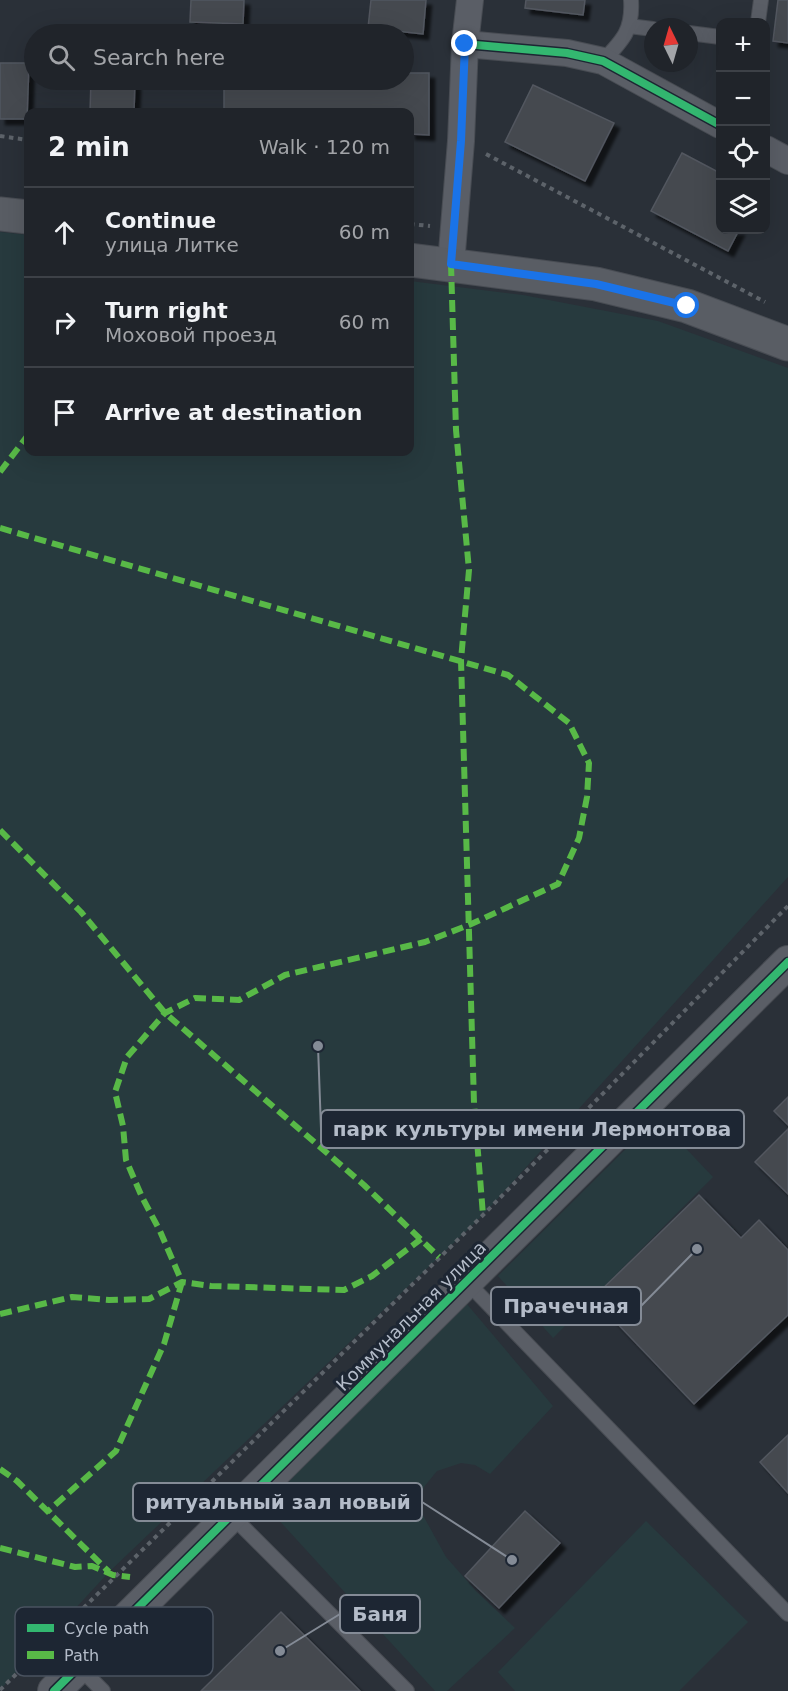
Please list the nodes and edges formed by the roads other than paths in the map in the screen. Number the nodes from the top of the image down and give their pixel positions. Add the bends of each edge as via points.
1 (471, 0) edge
2 (631, 0) edge
3 (761, 0) edge
4 (759, 18) edge
5 (629, 26) junction
6 (644, 27) edge
7 (698, 34) edge
8 (716, 36) edge
9 (465, 44) junction
10 (603, 61) junction
11 (716, 123) edge
12 (770, 152) edge
13 (788, 161) edge
14 (0, 214) edge
15 (24, 217) edge
16 (414, 260) edge
17 (451, 264) junction
18 (788, 344) edge
19 (788, 962) edge
20 (466, 1281) junction
21 (231, 1515) junction
22 (138, 1607) edge
23 (788, 1614) edge
24 (69, 1676) edge
25 (89, 1676) edge
26 (54, 1691) edge
27 (103, 1691) edge
28 (407, 1691) edge

1 - 9 street
2 - 5 lane
3 - 4 lane
5 - 6 lane
5 - 10 lane via 624,38
7 - 8 lane
9 - 10 street via 567,53
9 - 17 street
10 - 11 street
12 - 13 street
14 - 15 main road
16 - 17 main road
17 - 18 main road via 596,284 687,306
19 - 20 street, Коммунальная улица
20 - 21 street, Коммунальная улица
20 - 23 lane
21 - 22 street, Коммунальная улица
21 - 28 lane
24 - 26 street, Коммунальная улица
25 - 27 lane

